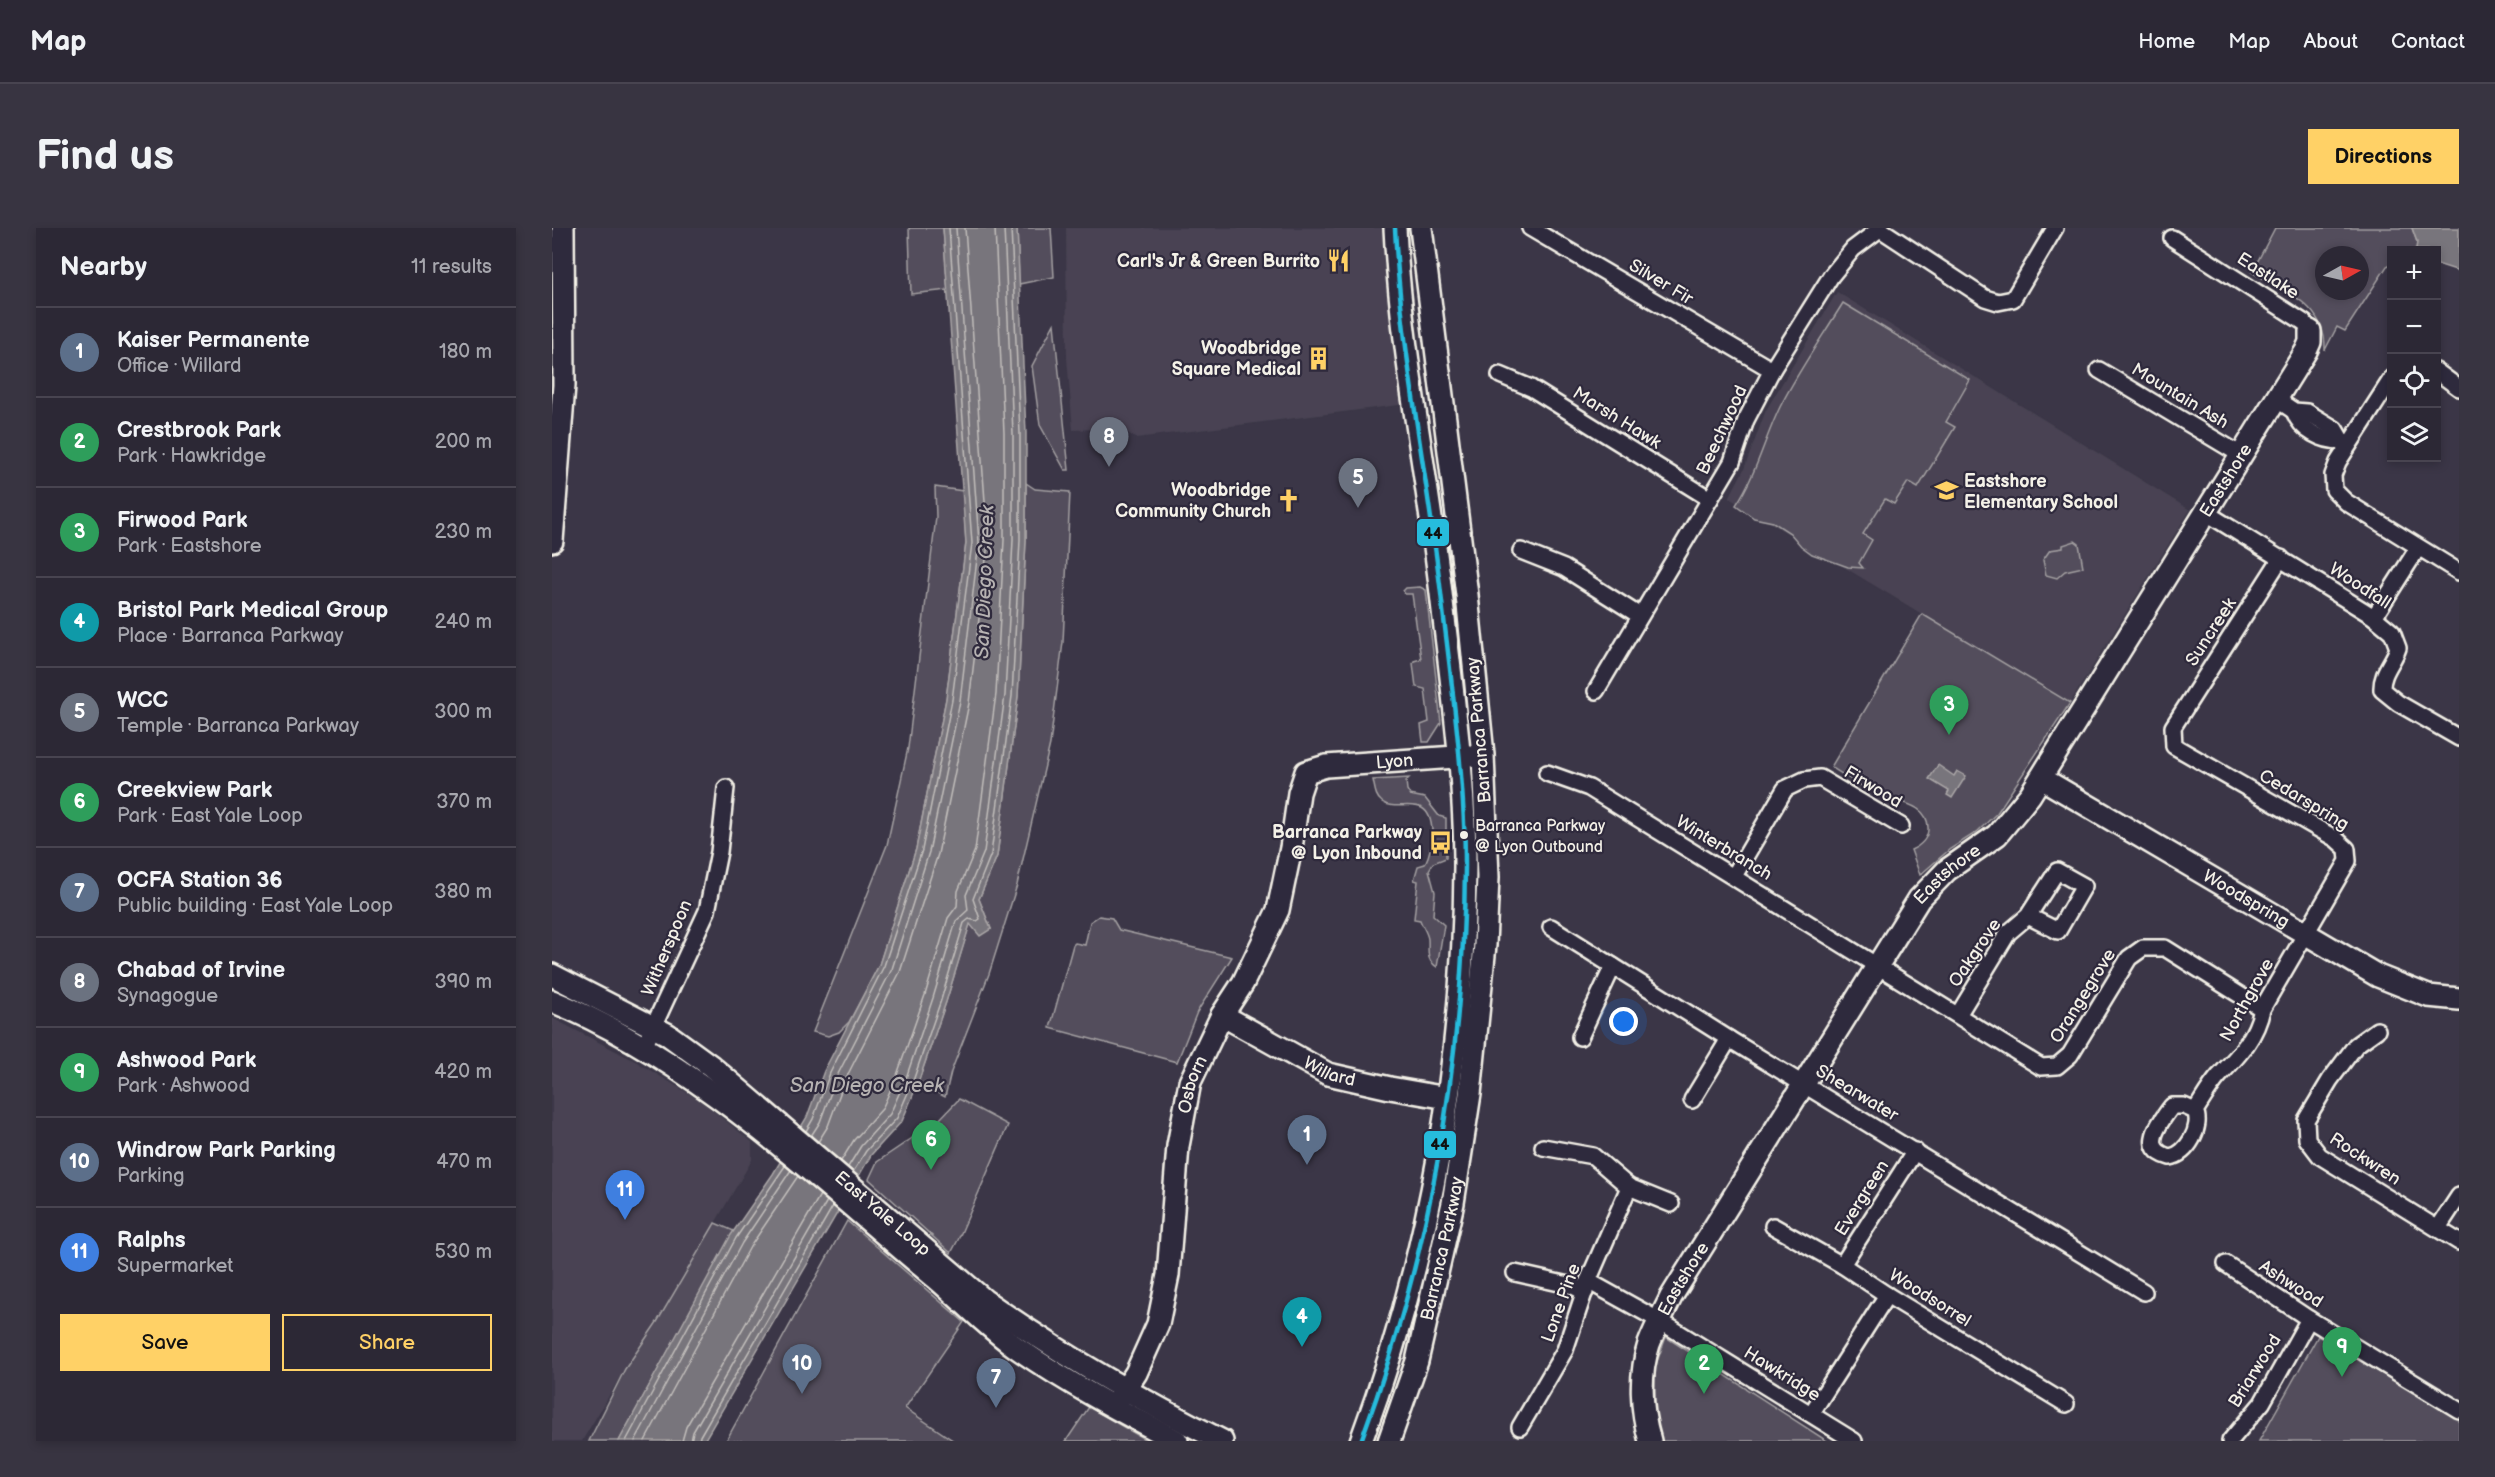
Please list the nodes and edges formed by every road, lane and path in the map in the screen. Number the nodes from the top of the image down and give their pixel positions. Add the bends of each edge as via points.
1 (563, 228) edge
2 (1395, 228) edge
3 (1421, 228) edge
4 (1530, 228) edge
5 (2055, 228) edge
6 (1880, 229) edge
7 (2172, 238) dead end
8 (1431, 315) junction
9 (1404, 318) junction
10 (2310, 331) joint
11 (1772, 370) junction
12 (2099, 370) dead end
13 (1500, 375) dead end
14 (2441, 375) edge
15 (2387, 384) edge
16 (2459, 388) edge
17 (2276, 399) junction
18 (2344, 443) junction
19 (2241, 455) junction
20 (1710, 499) junction
21 (2205, 512) junction
22 (552, 541) edge
23 (2418, 548) junction
24 (1521, 551) dead end
25 (2281, 558) junction
26 (2459, 572) edge
27 (1640, 616) junction
28 (2374, 617) junction
29 (1596, 691) dead end
30 (2173, 727) joint
31 (2459, 738) edge
32 (1483, 755) junction
33 (1458, 757) junction
34 (1306, 772) joint
35 (1546, 772) dead end
36 (2041, 778) junction
37 (726, 788) dead end
38 (1901, 826) dead end
39 (1734, 876) junction
40 (2028, 916) dead end
41 (1551, 927) dead end
42 (2307, 934) junction
43 (1876, 965) junction
44 (1613, 966) junction
45 (552, 975) edge
46 (2459, 999) edge
47 (552, 1001) edge
48 (2262, 1009) junction
49 (1222, 1015) junction
50 (1958, 1015) junction
51 (654, 1027) junction
52 (2376, 1030) dead end
53 (1580, 1037) dead end
54 (1729, 1039) junction
55 (643, 1048) junction
56 (1804, 1084) junction
57 (1448, 1098) junction
58 (1692, 1100) dead end
59 (2195, 1111) dead end
60 (785, 1141) junction
61 (1543, 1147) dead end
62 (1915, 1151) junction
63 (1629, 1187) junction
64 (2459, 1196) edge
65 (857, 1203) junction
66 (1671, 1204) dead end
67 (1773, 1226) dead end
68 (2438, 1228) junction
69 (2459, 1242) edge
70 (2226, 1264) dead end
71 (1842, 1265) junction
72 (1515, 1273) dead end
73 (1587, 1286) junction
74 (2144, 1292) dead end
75 (1887, 1295) junction
76 (2309, 1319) junction
77 (1660, 1321) junction
78 (1126, 1388) junction
79 (2066, 1404) dead end
80 (1114, 1406) junction
81 (2459, 1410) edge
82 (1811, 1414) junction
83 (1520, 1427) dead end
84 (1177, 1441) edge
85 (1222, 1441) edge
86 (1361, 1441) edge
87 (1389, 1441) edge
88 (1650, 1441) edge
89 (1854, 1441) edge
90 (2230, 1441) edge

1 - 22 main road via 564,385
2 - 9 main road, Barranca Parkway
3 - 8 main road, Barranca Parkway
4 - 11 street, Silver Fir
5 - 6 street via 2013,299 1998,302 1985,298
6 - 11 street, Beechwood via 1853,249 1831,276
7 - 10 street, Eastlake via 2305,323
8 - 9 main road
8 - 32 main road, Barranca Parkway
9 - 33 main road, Barranca Parkway via 1442,600
10 - 17 main road, Eastshore via 2306,351
11 - 20 street, Beechwood via 1746,420 1732,462
12 - 19 street, Mountain Ash
13 - 20 street, Marsh Hawk via 1531,388
14 - 16 street
15 - 18 street
17 - 18 street via 2294,411 2298,423 2327,441
17 - 19 main road, Eastshore
18 - 23 street via 2333,475 2334,490 2346,502
19 - 21 main road, Eastshore
20 - 27 street, Beechwood
21 - 25 street, Woodfall
21 - 36 main road, Eastshore
23 - 26 street
23 - 28 street
24 - 27 street via 1564,568
25 - 28 street, Woodfall
25 - 30 street, Suncreek
27 - 29 street, Beechwood
28 - 31 street, Woodfall via 2392,632 2398,648 2384,674 2382,690
30 - 42 street, Cedarspring via 2174,746 2347,849 2346,868
32 - 33 main road, Lyon
32 - 87 main road, Barranca Parkway via 1488,877 1470,1094 1453,1203 1417,1360
33 - 34 main road, Lyon via 1326,766
33 - 57 main road, Barranca Parkway via 1465,864 1462,955
34 - 49 main road, Osborn via 1278,910 1243,983
35 - 39 street, Winterbranch via 1589,788
36 - 42 main road, Woodspring
36 - 43 main road, Eastshore via 1997,835 1947,870 1927,890
37 - 51 street, Witherspoon via 707,911
38 - 39 street, Firwood via 1820,778 1804,780 1785,789
39 - 43 street, Winterbranch
40 - 50 street, Oakgrove via 2008,933
41 - 44 street, Shearwater
42 - 46 main road, Woodspring via 2386,981 2428,996
42 - 48 street, Northgrove
43 - 50 street, Orangegrove
43 - 56 main road, Eastshore
44 - 53 street
44 - 54 street, Shearwater
45 - 51 main road, East Yale Loop
47 - 55 main road, East Yale Loop
48 - 50 street, Orangegrove via 2165,948 2152,947 2135,951 2129,958 2070,1055 2057,1066 2041,1067 2031,1062
48 - 59 street, Northgrove via 2257,1029 2244,1050 2219,1076
49 - 57 main road, Willard via 1328,1074
49 - 78 main road, Osborn via 1190,1082 1178,1146 1168,1275 1158,1324
51 - 55 street, Witherspoon
51 - 60 main road, East Yale Loop via 711,1066
52 - 68 street, Rockwren via 2356,1044 2330,1080 2306,1120 2307,1139 2320,1156
54 - 56 street, Shearwater
54 - 58 street
55 - 60 main road, East Yale Loop
56 - 62 street, Shearwater
56 - 77 main road, Eastshore via 1671,1297
57 - 86 main road, Barranca Parkway via 1430,1202 1409,1290 1390,1360
60 - 65 main road, East Yale Loop
61 - 63 street via 1593,1156
62 - 71 street, Evergreen
62 - 74 street, Shearwater
63 - 66 street
63 - 73 street, Lone Pine
64 - 68 street
65 - 78 main road, East Yale Loop via 891,1220 984,1300 1062,1352
65 - 80 main road, East Yale Loop via 1018,1349
67 - 71 street, Woodsorrel
68 - 69 street, Rockwren
70 - 76 street, Ashwood
71 - 75 street, Woodsorrel
72 - 73 street, Hawkridge
73 - 77 street, Hawkridge
73 - 83 street, Lone Pine via 1565,1350
75 - 79 street, Woodsorrel
75 - 82 street
76 - 81 street, Ashwood
76 - 90 street, Briarwood via 2262,1403
77 - 82 street, Hawkridge
77 - 88 main road, Eastshore via 1649,1344 1643,1380 1642,1405
78 - 80 main road, Osborn
78 - 85 main road, East Yale Loop
80 - 84 main road, East Yale Loop
82 - 89 street, Hawkridge

